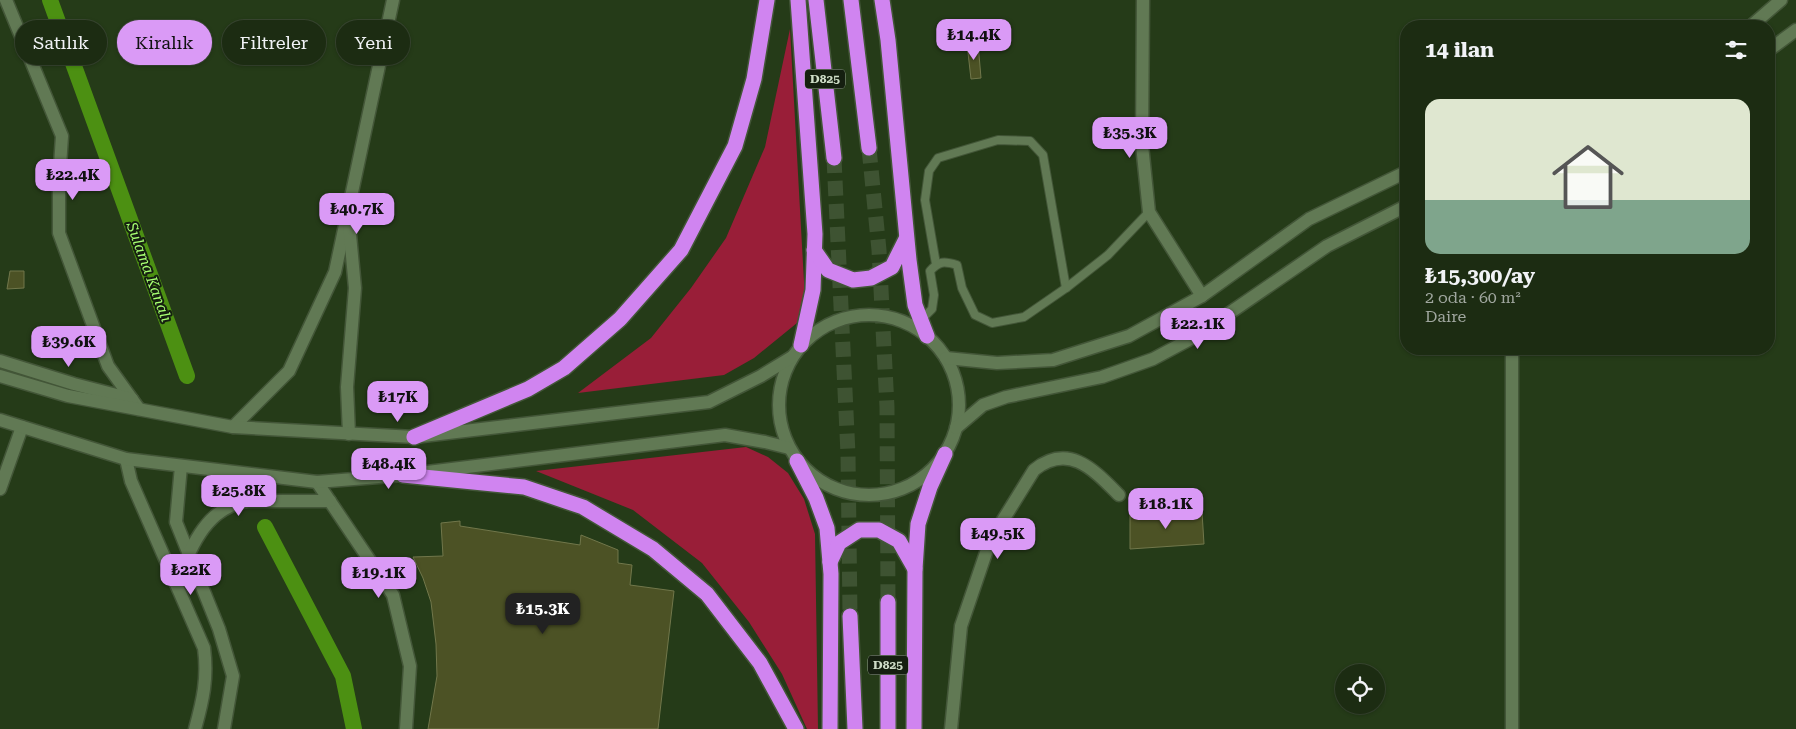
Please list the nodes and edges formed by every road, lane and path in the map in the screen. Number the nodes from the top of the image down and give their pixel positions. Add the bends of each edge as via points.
1 (6, 0) edge
2 (393, 0) edge
3 (767, 0) edge
4 (798, 0) edge
5 (816, 0) edge
6 (851, 0) edge
7 (882, 0) edge
8 (1143, 0) edge
9 (1782, 0) edge
10 (1758, 20) edge
11 (1796, 30) edge
12 (1775, 46) edge
13 (869, 148) tunnel mouth
14 (834, 158) tunnel mouth
15 (1400, 175) edge
16 (1400, 209) edge
17 (348, 211) junction
18 (1149, 212) junction
19 (906, 239) junction
20 (814, 250) junction
21 (936, 264) junction
22 (1066, 288) junction
23 (1202, 296) junction
24 (921, 320) junction
25 (927, 336) junction
26 (801, 345) junction
27 (1512, 355) edge
28 (792, 358) junction
29 (946, 358) junction
30 (0, 361) edge
31 (0, 376) edge
32 (136, 404) junction
33 (0, 420) edge
34 (22, 427) junction
35 (232, 427) junction
36 (956, 428) junction
37 (349, 434) junction
38 (414, 437) junction
39 (789, 448) junction
40 (945, 454) junction
41 (126, 459) junction
42 (797, 461) junction
43 (181, 466) junction
44 (403, 475) junction
45 (317, 482) junction
46 (0, 488) edge
47 (1119, 495) dead end
48 (330, 501) junction
49 (189, 553) junction
50 (830, 562) junction
51 (915, 569) junction
52 (176, 584) junction
53 (888, 602) tunnel mouth
54 (850, 616) tunnel mouth
55 (195, 729) edge
56 (224, 729) edge
57 (406, 729) edge
58 (796, 729) edge
59 (830, 729) edge
60 (855, 729) edge
61 (888, 729) edge
62 (914, 729) edge
63 (951, 729) edge
64 (1512, 729) edge

1 - 32 street via 62,136 59,233 108,366
2 - 17 street
3 - 38 highway via 754,79 735,146 681,250 620,319 564,368 528,389
4 - 20 highway
5 - 14 highway, D825
6 - 13 highway, D825
7 - 19 highway
8 - 18 street via 1142,145
9 - 10 street
11 - 12 street
15 - 23 street via 1309,219
16 - 36 street via 1327,246 1196,336 1153,359 1102,377 1006,397 984,405
17 - 35 street via 335,272 289,371
17 - 37 street via 356,288 347,387
18 - 22 lane via 1108,255
18 - 23 street
19 - 20 highway via 892,267 871,278 852,280 828,270
19 - 24 highway via 915,305
20 - 26 highway via 813,290
21 - 22 lane via 944,261 956,265 962,288 975,315 992,324 1024,317
21 - 22 lane via 925,200 929,171 938,158 998,140 1030,141 1043,155
21 - 24 lane via 930,271 934,295 932,308
23 - 29 street via 1129,336 1053,360 996,363
24 - 25 highway
25 - 26 street via 903,321 867,315 848,317 822,327
25 - 29 street
26 - 28 street
27 - 64 street
28 - 38 street via 708,402
28 - 39 street via 782,379 778,402 780,426
29 - 36 street via 955,380 959,404
30 - 32 street
31 - 32 street via 68,396
32 - 35 street
33 - 34 street
34 - 41 street
34 - 46 street
35 - 37 street
36 - 40 street
37 - 38 street
39 - 42 street
39 - 44 street via 725,435
40 - 42 street via 926,476 901,490 873,496 844,493 818,481
40 - 51 highway via 918,524
41 - 43 street
41 - 52 street via 131,481
42 - 50 highway via 816,498 826,528
43 - 45 street
43 - 49 street via 176,522
44 - 45 street
44 - 58 highway via 524,487 583,508 653,550 707,594 760,663
45 - 48 street
47 - 63 street via 1094,470 1068,458 1044,462 1034,470 990,541 962,626
48 - 49 street via 236,503 206,524
48 - 57 street via 392,595 410,666
49 - 52 street
49 - 56 street via 219,629 233,676
50 - 51 highway via 839,543 859,530 879,530 899,541
50 - 59 highway
51 - 62 highway
52 - 55 street via 204,648 205,692
53 - 61 highway, D825
54 - 60 highway, D825

